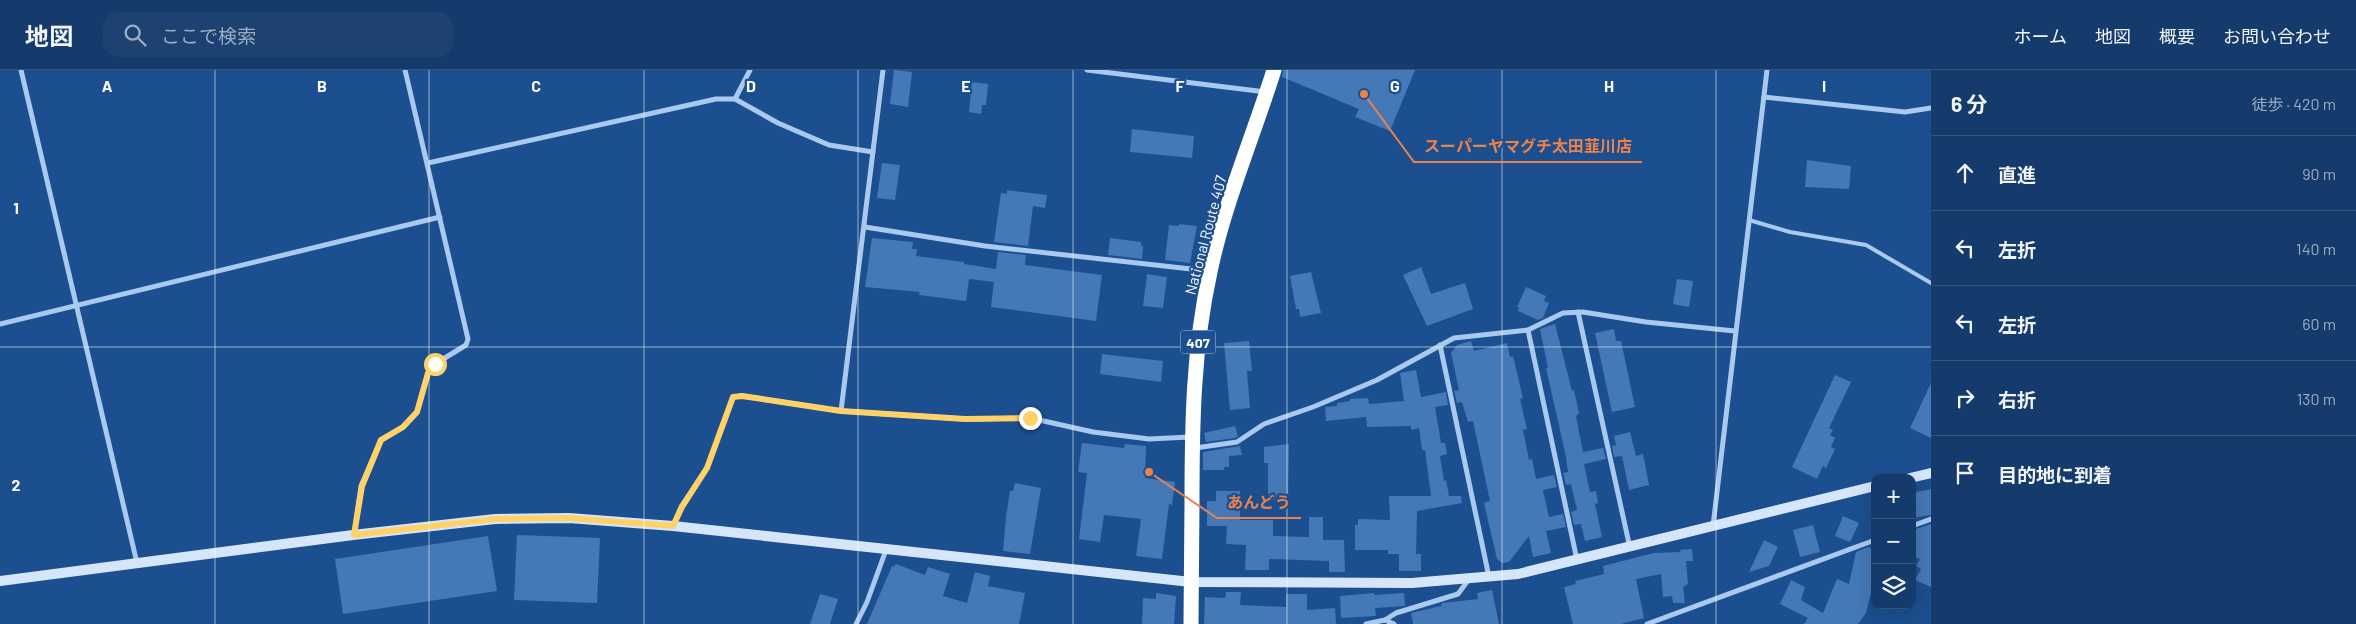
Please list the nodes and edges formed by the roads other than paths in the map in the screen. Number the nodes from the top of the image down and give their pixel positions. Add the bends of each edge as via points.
1 (21, 70) edge
2 (406, 70) edge
3 (750, 70) edge
4 (883, 70) edge
5 (1088, 70) edge
6 (1274, 70) edge
7 (1768, 70) edge
8 (1267, 92) junction
9 (1764, 97) junction
10 (735, 99) junction
11 (1931, 108) edge
12 (873, 152) junction
13 (428, 163) junction
14 (440, 217) junction
15 (1749, 220) junction
16 (865, 227) junction
17 (1210, 271) junction
18 (1931, 283) edge
19 (77, 305) junction
20 (1578, 312) junction
21 (0, 324) edge
22 (1528, 330) junction
23 (1735, 331) junction
24 (1440, 345) junction
25 (841, 411) junction
26 (1192, 443) junction
27 (1931, 473) edge
28 (1916, 477) edge
29 (1871, 487) edge
30 (1931, 519) edge
31 (1916, 525) edge
32 (673, 526) junction
33 (1713, 528) junction
34 (354, 535) junction
35 (1871, 541) edge
36 (1630, 548) junction
37 (886, 550) junction
38 (1577, 561) junction
39 (137, 563) junction
40 (1490, 578) junction
41 (1469, 579) junction
42 (0, 581) edge
43 (1190, 582) junction
44 (1385, 620) junction
45 (856, 624) edge
46 (1191, 624) edge
47 (1366, 624) edge
48 (1394, 624) edge
49 (1647, 624) edge

1 - 19 street
2 - 13 street
3 - 10 street
4 - 12 street
5 - 8 street
6 - 8 highway, National Route 407 / 407
7 - 9 street
8 - 17 highway, National Route 407 / 407
9 - 11 street via 1905,112
9 - 15 street
10 - 12 street via 829,145
10 - 13 street via 716,98
12 - 16 street
13 - 14 street
14 - 19 street
14 - 34 street via 468,340 466,345 435,364 428,373 417,412 403,427 381,440 362,486
15 - 18 lane via 1790,232 1866,245
15 - 23 street
16 - 17 street via 985,246
16 - 25 street
17 - 26 highway, National Route 407 / 407 via 1195,362
19 - 21 street
19 - 39 street
20 - 22 street via 1563,313
20 - 23 street
20 - 36 street
22 - 24 street via 1454,338
22 - 38 street
23 - 33 street
24 - 26 street via 1377,380 1264,424 1237,442
24 - 40 street
25 - 26 street via 965,419 1030,418 1102,434
25 - 32 street via 733,397 707,468
26 - 43 highway, National Route 407 / 407
27 - 28 street
29 - 33 street
30 - 31 street
32 - 34 street via 569,518 495,519
32 - 37 street
33 - 36 street
34 - 39 street
35 - 49 street
36 - 38 street
37 - 43 street
37 - 45 street
38 - 40 street
39 - 42 street
40 - 41 street
41 - 43 street via 1338,583
41 - 44 street via 1458,594 1396,613
43 - 46 highway, National Route 407 / 407
44 - 47 street
44 - 48 street

